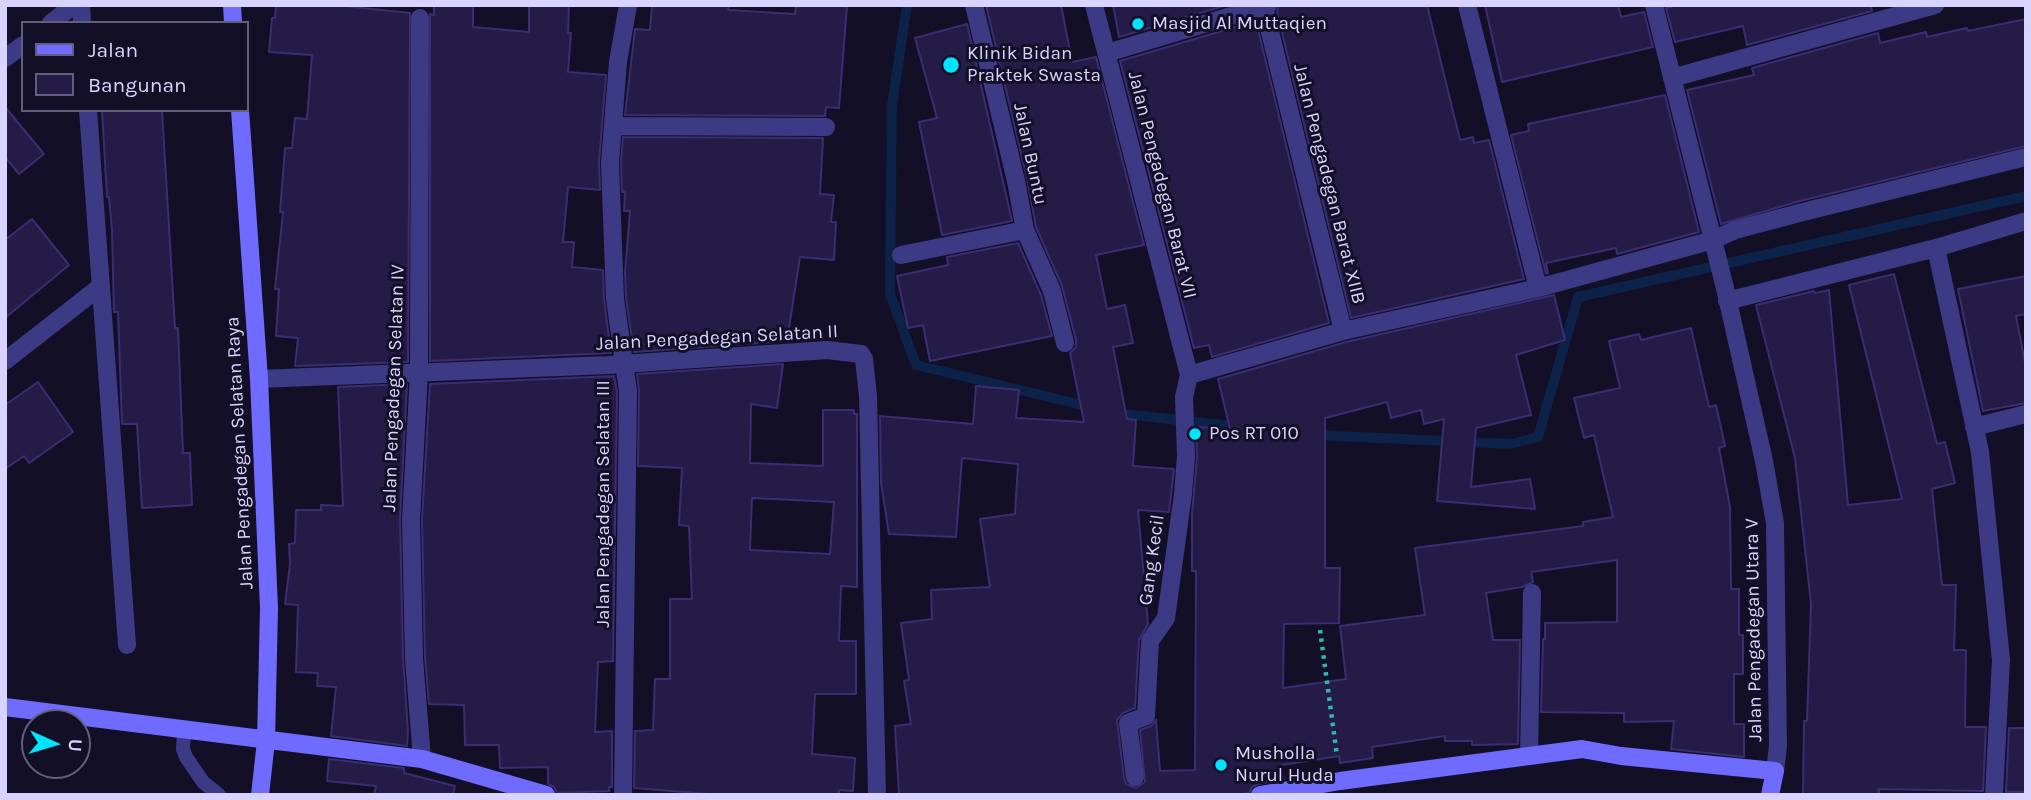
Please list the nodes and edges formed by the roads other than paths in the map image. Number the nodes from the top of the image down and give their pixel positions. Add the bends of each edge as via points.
1 (74, 5) edge
2 (628, 5) edge
3 (975, 5) edge
4 (1094, 5) edge
5 (1467, 5) edge
6 (1654, 5) edge
7 (1935, 5) edge
8 (1266, 6) edge
9 (420, 18) dead end
10 (54, 21) edge
11 (21, 46) edge
12 (1107, 53) junction
13 (5, 58) edge
14 (1672, 78) junction
15 (88, 112) edge
16 (240, 112) edge
17 (613, 126) junction
18 (826, 127) dead end
19 (2026, 157) edge
20 (2026, 221) edge
21 (1025, 230) junction
22 (1714, 243) junction
23 (1936, 248) junction
24 (901, 255) dead end
25 (101, 286) junction
26 (1538, 288) junction
27 (1726, 294) junction
28 (1343, 331) junction
29 (1065, 343) dead end
30 (5, 360) edge
31 (626, 364) junction
32 (419, 373) junction
33 (1189, 376) junction
34 (259, 379) junction
35 (2026, 414) edge
36 (1974, 427) junction
37 (1532, 593) dead end
38 (127, 645) dead end
39 (5, 707) edge
40 (184, 730) junction
41 (266, 741) junction
42 (1529, 755) junction
43 (422, 759) junction
44 (1775, 771) junction
45 (1135, 777) dead end
46 (219, 795) edge
47 (260, 795) edge
48 (546, 795) edge
49 (623, 795) edge
50 (877, 795) edge
51 (1260, 795) edge
52 (1770, 795) edge
53 (1994, 795) edge

1 - 10 street
2 - 17 street, Jalan Pengadegan Selatan III
3 - 21 street, Jalan Buntu
4 - 12 street, Jalan Pengadegan Barat VII
5 - 26 street
6 - 14 street, Jalan Pengadegan Utara V
7 - 14 street
8 - 12 street
8 - 28 street, Jalan Pengadegan Barat XIIB
9 - 32 street, Jalan Pengadegan Selatan IV
11 - 13 street
12 - 33 street, Jalan Pengadegan Barat VII
14 - 22 street, Jalan Pengadegan Utara V
15 - 25 street
16 - 34 street, Jalan Pengadegan Selatan Raya
17 - 18 street
17 - 31 street, Jalan Pengadegan Selatan III via 610,204 615,299
19 - 22 street via 1735,230
20 - 23 street
21 - 24 street, Jalan Buntu
21 - 29 street, Jalan Buntu via 1052,291
22 - 26 street
22 - 27 street, Jalan Pengadegan Utara V
23 - 27 street
23 - 36 street
25 - 30 street
25 - 38 street
26 - 28 street
27 - 44 street, Jalan Pengadegan Utara V via 1774,523
28 - 33 street
31 - 32 street, Jalan Pengadegan Selatan II
31 - 49 street, Jalan Pengadegan Selatan III
31 - 50 street, Jalan Pengadegan Selatan II via 827,350 863,356 868,396
32 - 34 street, Jalan Pengadegan Selatan II
32 - 43 street, Jalan Pengadegan Selatan IV via 411,520
33 - 45 street, Gang Kecil via 1184,397 1183,494 1166,618 1150,641 1146,716 1128,723
34 - 41 street, Jalan Pengadegan Selatan Raya via 269,608
35 - 36 street
36 - 53 street via 2001,660
37 - 42 street
39 - 40 street
40 - 41 street
40 - 46 lane via 186,757 203,782
41 - 43 street
41 - 47 street, Jalan Pengadegan Selatan Raya
42 - 44 street via 1582,749
42 - 51 street
43 - 48 street
44 - 52 street, Jalan Pengadegan Utara V

